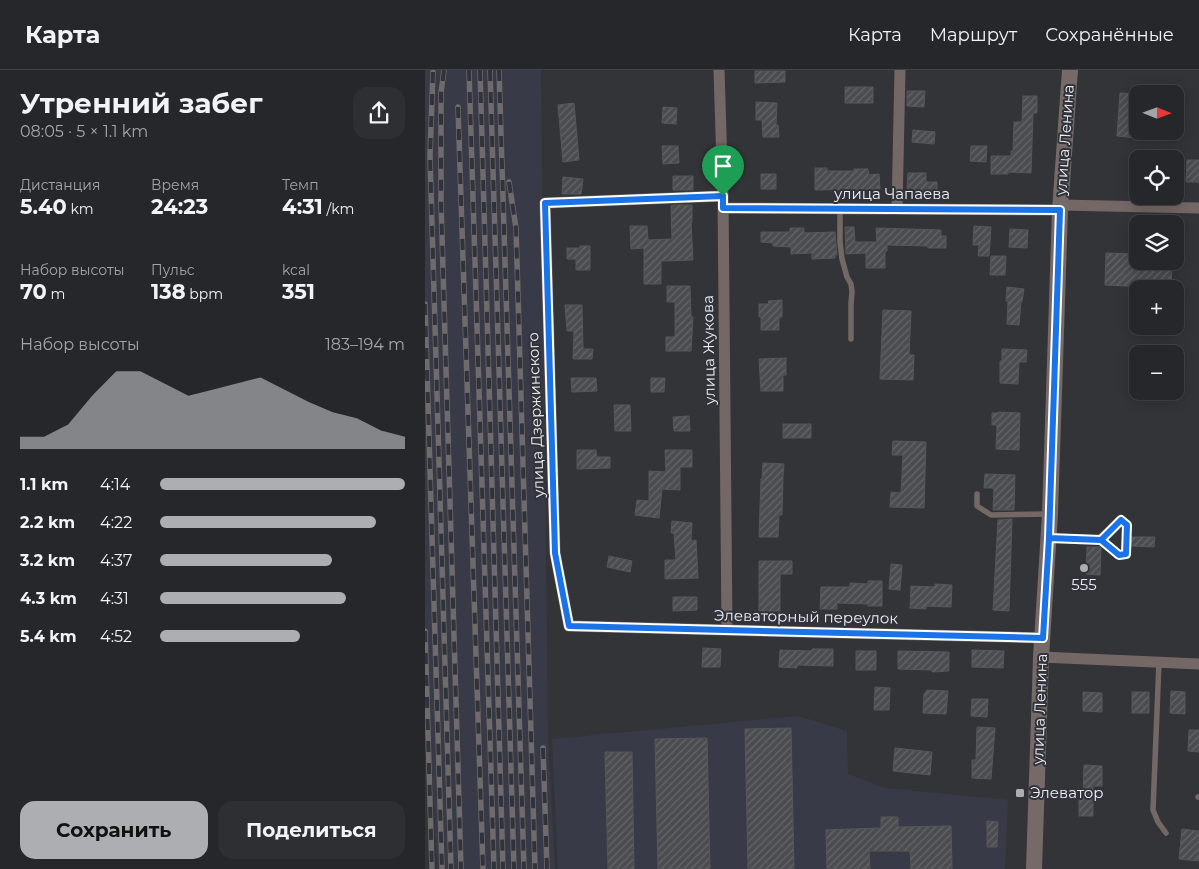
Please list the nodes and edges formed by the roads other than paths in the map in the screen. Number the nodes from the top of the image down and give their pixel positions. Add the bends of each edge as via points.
1 (719, 70) edge
2 (900, 70) edge
3 (1071, 70) edge
4 (723, 202) junction
5 (545, 203) joint
6 (1060, 207) junction
7 (1199, 208) edge
8 (840, 209) junction
9 (897, 209) junction
10 (851, 339) dead end
11 (977, 494) dead end
12 (1050, 514) junction
13 (1049, 538) junction
14 (1101, 540) junction
15 (569, 626) joint
16 (727, 630) junction
17 (1043, 638) junction
18 (1041, 657) junction
19 (1159, 662) junction
20 (1199, 664) edge
21 (1165, 833) dead end
22 (1033, 869) edge

1 - 4 street, улица Жукова
2 - 9 street
3 - 6 main road, улица Ленина
4 - 5 street, улица Чапаева
4 - 8 street, улица Чапаева
4 - 16 street, улица Жукова
5 - 15 street, улица Дзержинского via 555,553
6 - 7 street, улица Чапаева
6 - 9 street, улица Чапаева
6 - 12 main road, улица Ленина
8 - 9 street, улица Чапаева
8 - 10 lane via 841,259 852,292
11 - 12 lane via 977,506 991,515
12 - 13 main road, улица Ленина
13 - 14 lane
13 - 17 main road, улица Ленина
14 - 14 lane via 1119,555 1126,554 1127,525 1121,520
15 - 16 street, Элеваторный переулок
16 - 17 street, Элеваторный переулок
17 - 18 main road, улица Ленина
18 - 19 street
18 - 22 main road, улица Ленина
19 - 20 street
19 - 21 lane via 1153,810

